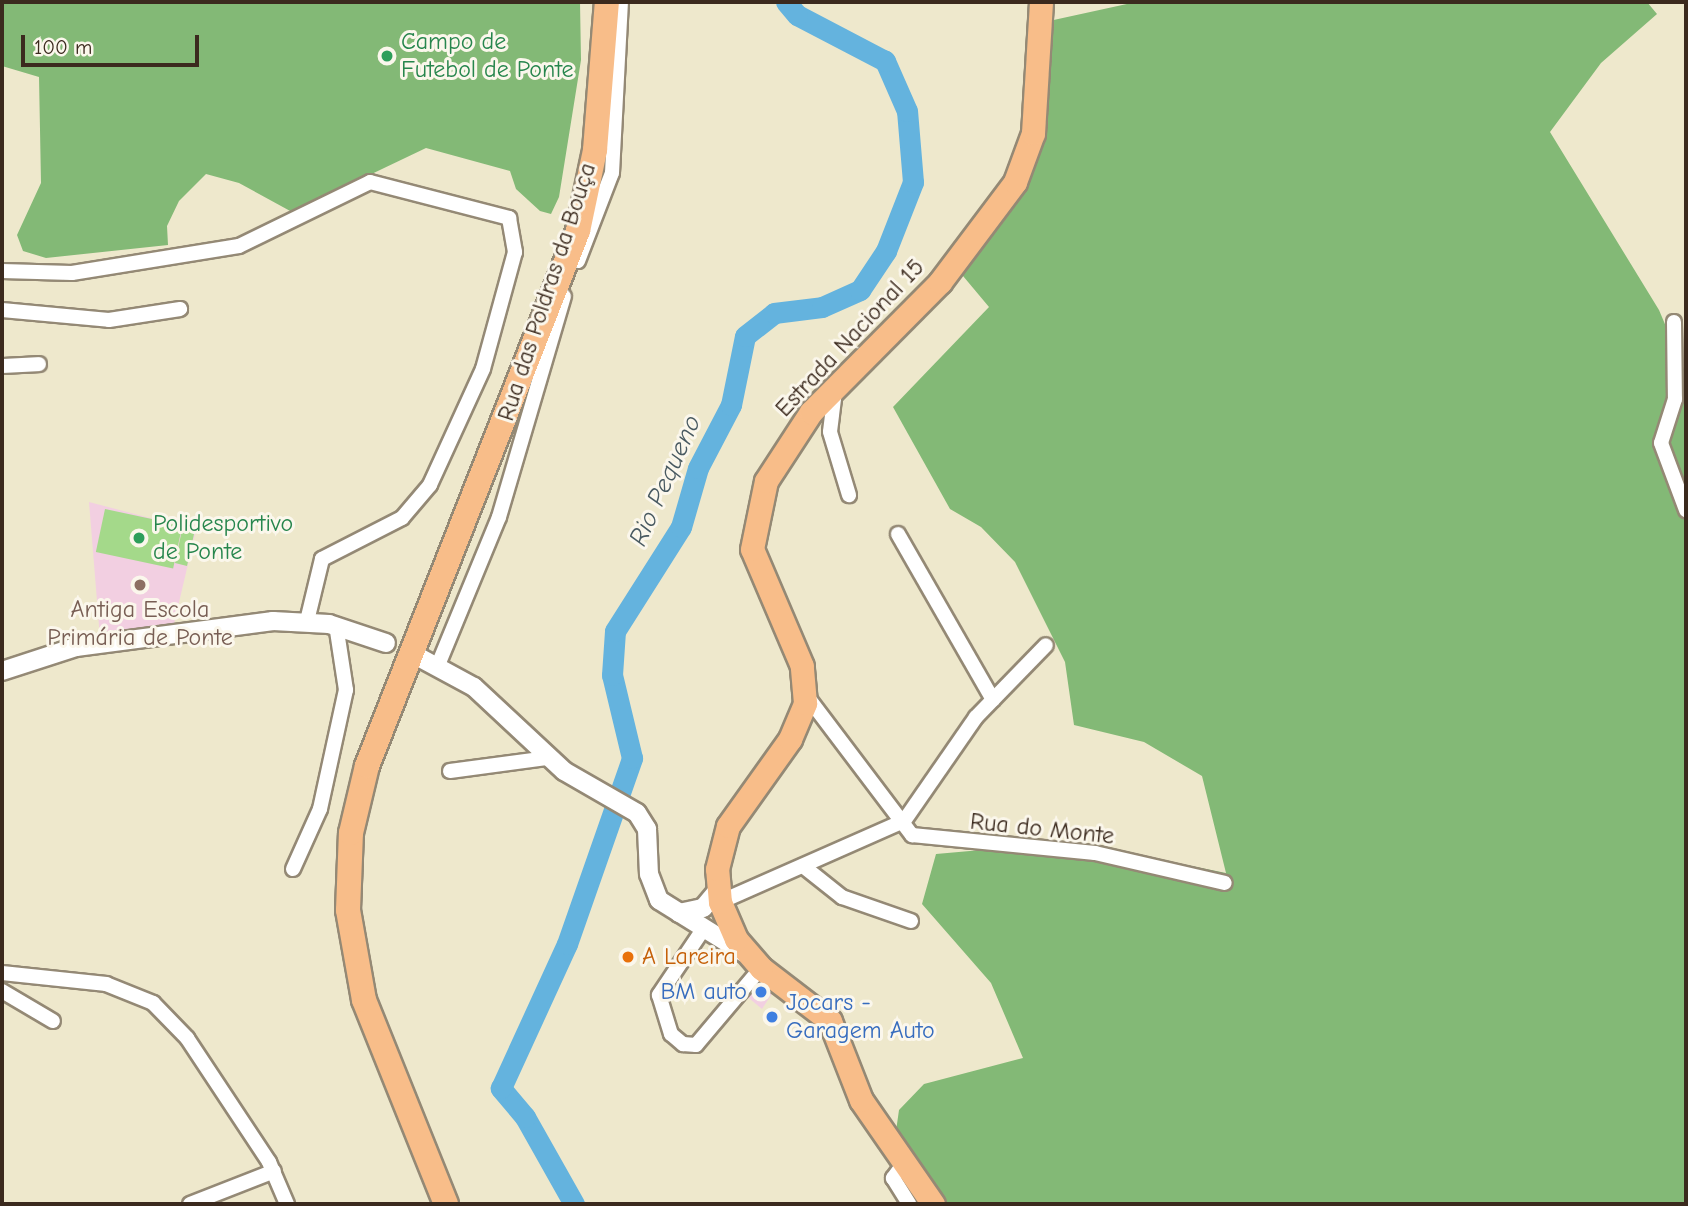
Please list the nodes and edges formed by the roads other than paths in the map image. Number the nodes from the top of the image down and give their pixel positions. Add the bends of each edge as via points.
1 (593, 2) edge
2 (607, 2) edge
3 (621, 2) edge
4 (1041, 2) edge
5 (2, 271) edge
6 (180, 309) dead end
7 (2, 310) edge
8 (1674, 322) dead end
9 (39, 364) dead end
10 (2, 366) edge
11 (836, 384) junction
12 (849, 495) dead end
13 (1686, 510) edge
14 (898, 534) dead end
15 (307, 621) junction
16 (336, 625) junction
17 (386, 643) dead end
18 (1046, 645) dead end
19 (413, 654) dead end
20 (438, 665) junction
21 (2, 671) edge
22 (806, 695) junction
23 (993, 700) junction
24 (548, 758) junction
25 (450, 771) dead end
26 (899, 825) junction
27 (803, 866) junction
28 (293, 869) dead end
29 (1225, 883) dead end
30 (722, 909) junction
31 (691, 918) junction
32 (911, 921) dead end
33 (755, 962) junction
34 (2, 973) edge
35 (2, 991) edge
36 (53, 1021) dead end
37 (904, 1163) junction
38 (274, 1171) junction
39 (190, 1204) edge
40 (288, 1204) edge
41 (433, 1204) edge
42 (446, 1204) edge
43 (909, 1204) edge
44 (933, 1204) edge

1 - 41 highway via 582,152 563,231 366,739 338,845 338,923 349,988
2 - 42 highway via 595,150 578,231 367,766 351,833 350,927 364,1000
3 - 20 street, Rua das Poldras da Bouça via 620,92 605,200 561,305 499,517
4 - 11 main road, Estrada Nacional 15 via 1033,133 1015,182 940,282
5 - 15 street via 60,274 239,246 370,182 509,218 516,252 484,369 430,485 402,518 322,559
6 - 7 street via 109,320
8 - 13 street via 1675,399 1661,443
9 - 10 street
11 - 12 street via 830,432
11 - 22 main road, Estrada Nacional 15 via 774,466 751,538 758,569 802,666
14 - 23 street
15 - 16 street
15 - 21 street via 76,647
16 - 17 street
16 - 28 street via 345,690 320,809
18 - 23 street
19 - 20 street
20 - 24 street via 492,701
22 - 26 street
22 - 30 main road, Estrada Nacional 15 via 794,732 729,826 718,858
23 - 26 street
24 - 25 street
24 - 31 street via 623,804 645,824 655,894
26 - 27 street
26 - 29 street, Rua do Monte via 923,838 1086,852
27 - 30 street
27 - 32 street via 840,896
30 - 31 street via 708,905
30 - 31 street via 710,924
30 - 33 main road
31 - 33 street
31 - 33 street via 659,995 671,1034 683,1044 696,1045
33 - 37 main road via 830,1021 856,1093
34 - 38 street via 106,984 153,1003 183,1033
35 - 36 street
37 - 43 street via 893,1178
37 - 44 main road
38 - 39 street
38 - 40 street

